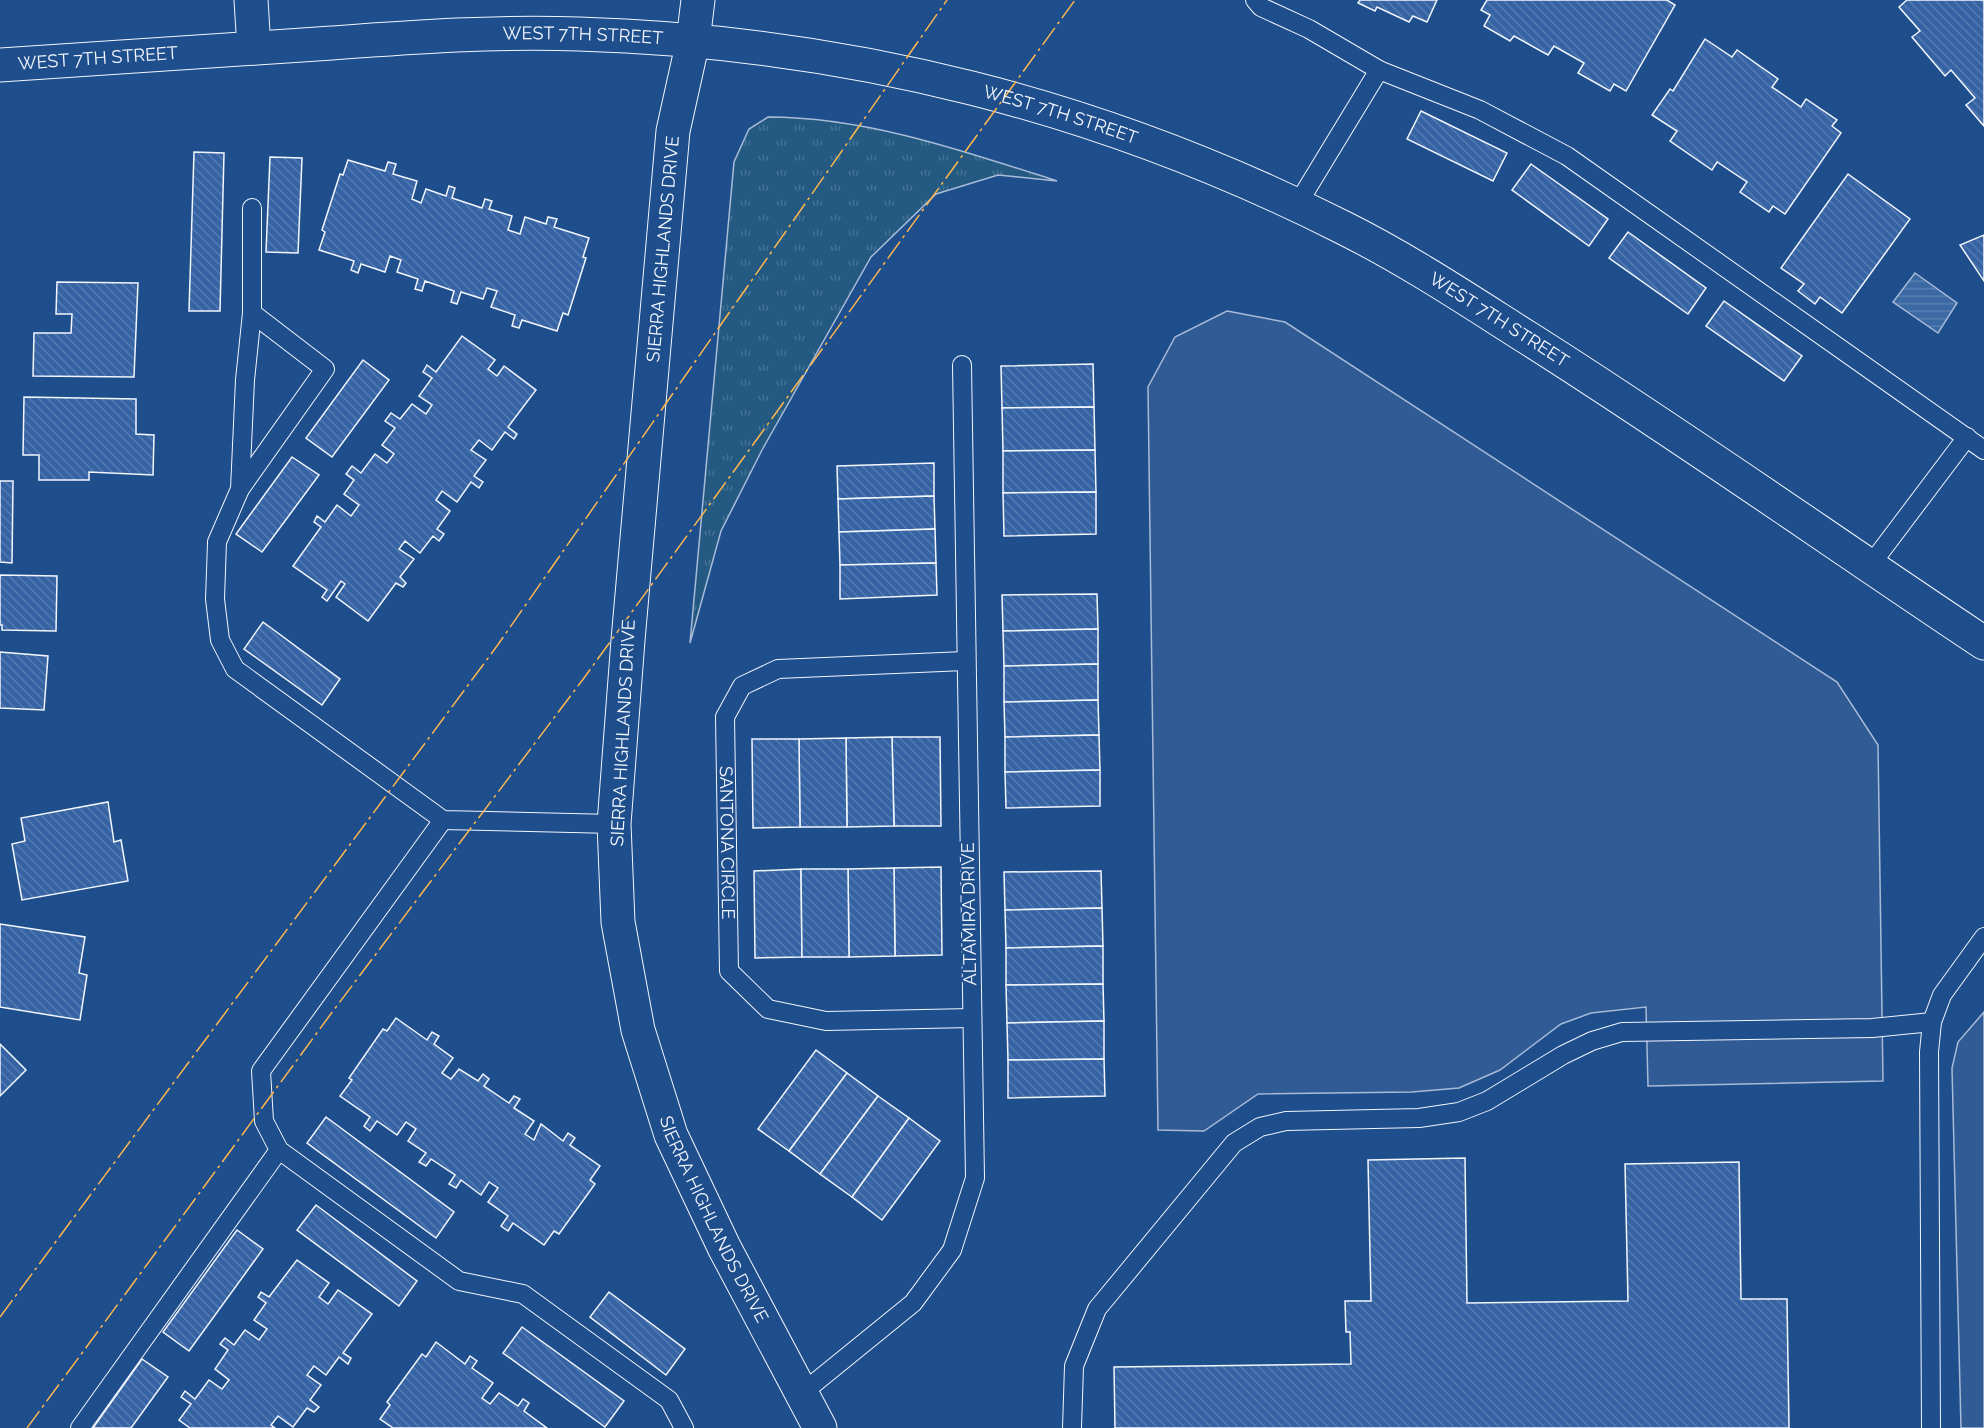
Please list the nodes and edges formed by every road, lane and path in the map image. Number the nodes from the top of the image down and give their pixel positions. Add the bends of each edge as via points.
1 (251, 0) edge
2 (698, 0) edge
3 (1255, 0) edge
4 (693, 41) junction
5 (254, 48) junction
6 (0, 65) edge
7 (1379, 70) junction
8 (1297, 205) junction
9 (252, 208) dead end
10 (252, 313) junction
11 (962, 365) dead end
12 (1966, 437) junction
13 (1984, 450) edge
14 (240, 489) junction
15 (1869, 567) junction
16 (1984, 643) edge
17 (965, 661) junction
18 (443, 820) junction
19 (614, 824) junction
20 (1984, 937) edge
21 (971, 1018) junction
22 (1932, 1022) junction
23 (279, 1150) junction
24 (801, 1394) junction
25 (80, 1428) edge
26 (684, 1428) edge
27 (820, 1428) edge
28 (1072, 1428) edge
29 (1931, 1428) edge

1 - 5 main road
2 - 4 main road, SIERRA HIGHLANDS DRIVE
3 - 7 lane via 1261,7 1309,29
4 - 5 main road, WEST 7TH STREET via 498,34
4 - 8 main road, WEST 7TH STREET via 768,48 959,82 1147,143
4 - 19 main road, SIERRA HIGHLANDS DRIVE via 673,131
5 - 6 main road, WEST 7TH STREET
7 - 8 lane
7 - 12 lane via 1480,110 1567,156
8 - 15 main road, WEST 7TH STREET via 1427,273 1595,381
9 - 10 lane
10 - 14 lane
10 - 14 lane via 325,369
11 - 17 lane, ALTAMIRA DRIVE
12 - 13 lane
12 - 15 lane
14 - 18 lane via 217,542 214,599 220,640 235,669
15 - 16 main road, WEST 7TH STREET
17 - 21 lane, ALTAMIRA DRIVE
17 - 21 lane, SANTONA CIRCLE via 778,669 742,686 725,717 729,972 768,1009 826,1021
18 - 19 lane
18 - 23 lane via 261,1071 264,1121
19 - 24 main road, SIERRA HIGHLANDS DRIVE via 620,933 638,1030 671,1135
20 - 22 lane via 1942,995
21 - 24 lane, ALTAMIRA DRIVE via 975,1178 952,1250 913,1303
22 - 28 lane via 1872,1028 1622,1032 1563,1055 1487,1101 1459,1112 1419,1118 1286,1121 1260,1127 1234,1143 1097,1309 1074,1366
22 - 29 lane via 1928,1116
23 - 25 lane
23 - 26 lane via 459,1281 523,1294 669,1400
24 - 27 main road, SIERRA HIGHLANDS DRIVE

